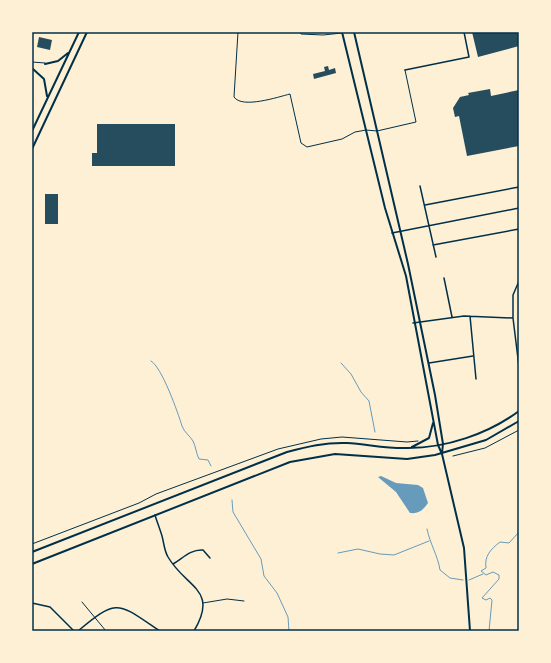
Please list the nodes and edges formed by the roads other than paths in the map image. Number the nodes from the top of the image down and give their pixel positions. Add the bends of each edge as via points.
1 (79, 32) edge
2 (87, 32) edge
3 (238, 32) edge
4 (342, 32) edge
5 (354, 32) edge
6 (464, 32) edge
7 (300, 33) edge
8 (69, 52) junction
9 (32, 62) edge
10 (45, 64) joint
11 (33, 69) dead end
12 (405, 70) joint
13 (47, 98) junction
14 (366, 130) junction
15 (32, 131) edge
16 (377, 131) junction
17 (32, 149) edge
18 (420, 186) dead end
19 (519, 187) edge
20 (425, 205) junction
21 (519, 208) edge
22 (429, 226) junction
23 (519, 229) edge
24 (401, 231) junction
25 (392, 233) junction
26 (433, 246) junction
27 (436, 257) dead end
28 (444, 278) dead end
29 (519, 281) edge
30 (470, 316) junction
31 (452, 317) junction
32 (513, 318) junction
33 (413, 322) junction
34 (420, 322) junction
35 (473, 356) junction
36 (429, 363) junction
37 (519, 367) edge
38 (476, 379) dead end
39 (519, 411) edge
40 (432, 416) junction
41 (519, 421) edge
42 (443, 444) junction
43 (438, 445) junction
44 (410, 448) junction
45 (442, 454) junction
46 (155, 515) junction
47 (32, 552) edge
48 (210, 558) dead end
49 (32, 564) edge
50 (173, 564) junction
51 (244, 601) dead end
52 (82, 602) dead end
53 (32, 603) edge
54 (203, 603) junction
55 (94, 617) junction
56 (74, 631) edge
57 (78, 631) edge
58 (106, 631) edge
59 (160, 631) edge
60 (194, 631) edge
61 (470, 631) edge

1 - 8 main road
2 - 17 main road
3 - 14 lane via 233,95 235,100 258,101 290,94 301,143 307,147 342,139
4 - 7 lane via 323,35
4 - 14 main road
5 - 16 main road
6 - 12 street via 470,57
8 - 10 main road via 58,61
8 - 13 main road
9 - 10 lane
11 - 13 main road via 44,79
12 - 16 lane via 416,122
13 - 15 main road
14 - 16 lane
14 - 25 main road
16 - 24 main road
18 - 20 street
19 - 20 street
20 - 22 street
21 - 22 street
22 - 24 street
22 - 26 street
23 - 26 street
24 - 25 street
24 - 34 main road
25 - 33 main road via 406,276
26 - 27 street
28 - 31 street
29 - 32 street via 513,295
30 - 31 street
30 - 32 street
30 - 35 street
31 - 34 street
32 - 37 street
33 - 34 street
33 - 40 main road
34 - 36 main road
35 - 36 street
35 - 38 street
36 - 42 main road
39 - 42 main road via 491,429
40 - 43 main road
40 - 44 main road via 433,427 429,438
41 - 45 main road via 496,436
42 - 43 main road
42 - 45 main road
43 - 44 main road
43 - 45 main road
44 - 47 main road via 337,444 287,452
45 - 46 main road via 406,459 335,454 299,459
45 - 61 main road via 464,548
46 - 49 main road
46 - 50 street via 167,556
48 - 50 street via 203,550 198,549
50 - 54 street via 176,571 200,592
51 - 54 lane via 227,599
52 - 55 lane
53 - 56 street via 50,607
54 - 60 street via 202,617
55 - 57 street
55 - 58 lane
55 - 59 street via 106,609 123,608

